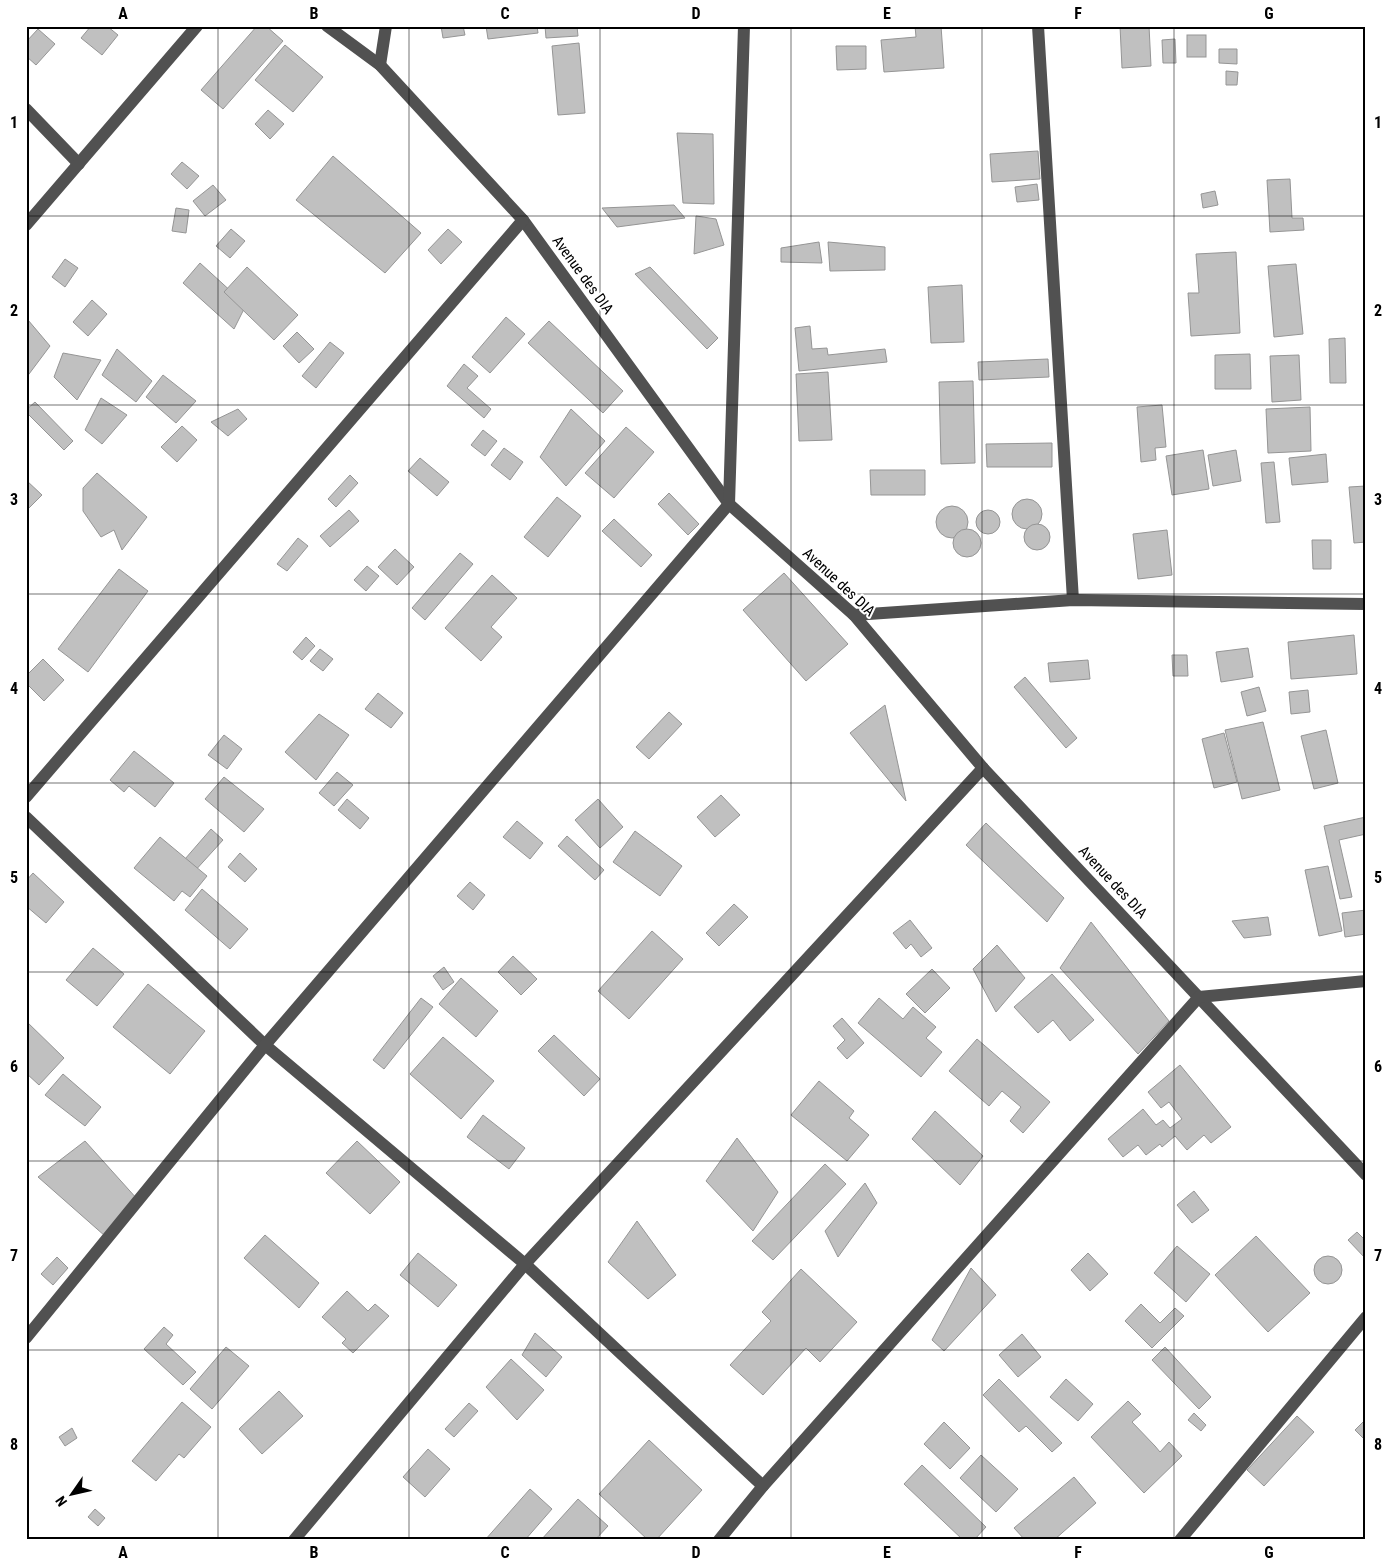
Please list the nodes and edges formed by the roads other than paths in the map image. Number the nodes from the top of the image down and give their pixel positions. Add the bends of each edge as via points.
1 (198, 26) edge
2 (326, 26) edge
3 (386, 26) edge
4 (744, 26) edge
5 (1038, 26) edge
6 (380, 65) junction
7 (26, 109) edge
8 (80, 164) junction
9 (523, 220) junction
10 (26, 226) edge
11 (729, 504) junction
12 (1073, 600) junction
13 (1366, 604) edge
14 (854, 615) junction
15 (982, 768) junction
16 (26, 797) edge
17 (26, 817) edge
18 (1366, 982) edge
19 (1199, 997) junction
20 (265, 1045) junction
21 (1366, 1175) edge
22 (525, 1264) junction
23 (1366, 1317) edge
24 (26, 1338) edge
25 (763, 1486) junction
26 (294, 1540) edge
27 (719, 1540) edge
28 (1180, 1540) edge

1 - 8 street
2 - 6 street, Avenue des DIA
3 - 6 street
4 - 11 street
5 - 12 street
6 - 9 street, Avenue des DIA
7 - 8 street
8 - 10 street
9 - 11 street, Avenue des DIA
9 - 16 street
11 - 14 street, Avenue des DIA
11 - 20 street
12 - 13 street
12 - 14 street
14 - 15 street, Avenue des DIA
15 - 19 street, Avenue des DIA
15 - 22 street
17 - 20 street
18 - 19 street
19 - 21 street, Avenue des DIA
19 - 25 street
20 - 22 street
20 - 24 street
22 - 25 street
22 - 26 street
23 - 28 street
25 - 27 street

